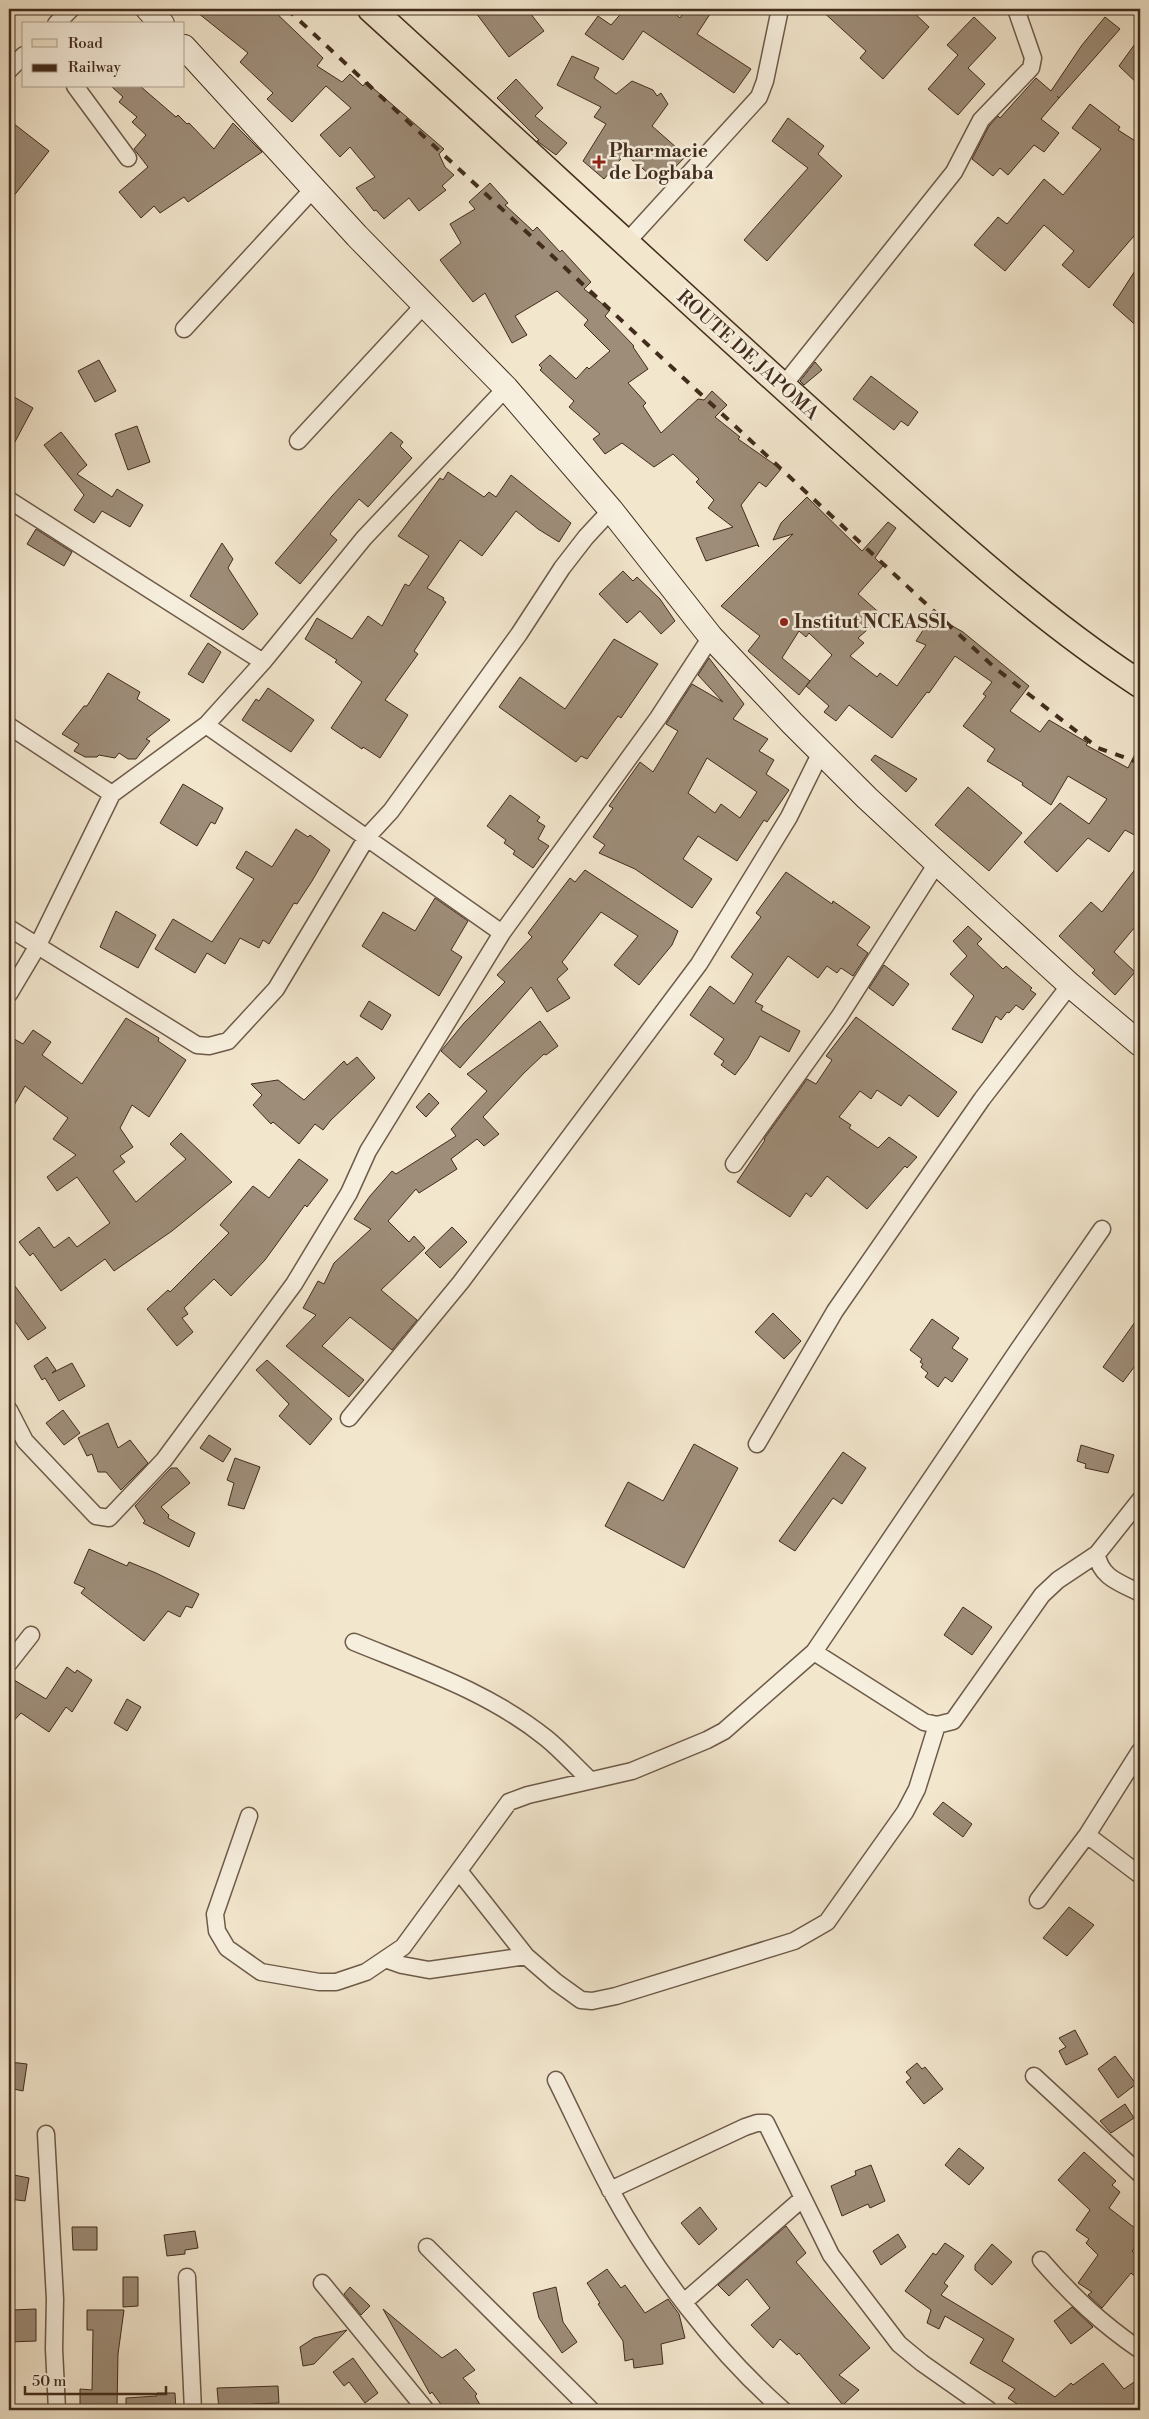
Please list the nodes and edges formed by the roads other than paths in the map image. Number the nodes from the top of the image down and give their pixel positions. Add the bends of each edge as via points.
1 (71, 9) edge
2 (148, 9) edge
3 (780, 9) edge
4 (1016, 9) edge
5 (374, 10) edge
6 (58, 22) edge
7 (160, 22) edge
8 (185, 48) edge
9 (22, 57) edge
10 (9, 70) edge
11 (76, 88) edge
12 (128, 158) dead end
13 (314, 188) junction
14 (626, 244) junction
15 (424, 305) junction
16 (184, 329) dead end
17 (783, 386) junction
18 (506, 388) junction
19 (298, 441) dead end
20 (9, 500) edge
21 (611, 510) junction
22 (711, 637) junction
23 (263, 662) junction
24 (1140, 684) edge
25 (206, 725) junction
26 (9, 726) edge
27 (821, 752) junction
28 (112, 794) junction
29 (367, 838) junction
30 (937, 863) junction
31 (9, 928) edge
32 (502, 933) junction
33 (37, 947) junction
34 (1070, 985) junction
35 (9, 994) edge
36 (1140, 1044) edge
37 (734, 1164) dead end
38 (1102, 1229) dead end
39 (9, 1410) edge
40 (349, 1418) dead end
41 (757, 1444) dead end
42 (1140, 1500) edge
43 (1097, 1554) junction
44 (1140, 1593) edge
45 (31, 1634) dead end
46 (354, 1642) dead end
47 (814, 1652) junction
48 (9, 1663) edge
49 (937, 1725) junction
50 (1140, 1751) edge
51 (590, 1780) junction
52 (249, 1816) dead end
53 (1087, 1835) junction
54 (459, 1871) junction
55 (1140, 1875) edge
56 (1038, 1900) dead end
57 (526, 1956) junction
58 (385, 1959) junction
59 (1034, 2076) dead end
60 (556, 2080) dead end
61 (46, 2134) dead end
62 (1140, 2174) edge
63 (610, 2190) junction
64 (803, 2198) junction
65 (427, 2247) dead end
66 (1041, 2260) dead end
67 (187, 2277) dead end
68 (322, 2283) dead end
69 (684, 2302) junction
70 (1140, 2350) edge
71 (57, 2410) edge
72 (193, 2410) edge
73 (426, 2410) edge
74 (592, 2410) edge
75 (783, 2410) edge
76 (987, 2410) edge

1 - 6 street
2 - 7 main road
3 - 14 street via 759,97
4 - 17 street via 1033,58 1031,68 981,120 954,172
5 - 14 main road, ROUTE DE JAPOMA
8 - 13 main road
9 - 10 street
11 - 12 street
13 - 15 main road
13 - 16 street
14 - 17 main road, ROUTE DE JAPOMA
15 - 18 main road
15 - 19 street
17 - 24 main road, ROUTE DE JAPOMA via 1022,596 1092,652
18 - 21 main road
18 - 23 street via 364,538
20 - 23 street
21 - 22 main road
21 - 29 street via 562,568 518,634
22 - 27 main road
22 - 32 street via 658,718
23 - 25 street
25 - 28 street
25 - 29 street
26 - 28 street
27 - 30 main road
27 - 40 street via 789,817 699,964 461,1282
28 - 33 street
29 - 32 street
29 - 33 street via 276,989 228,1041 209,1046 197,1045
30 - 34 main road
30 - 37 street via 839,1017
31 - 33 street
32 - 39 street via 368,1151 348,1193 294,1284 164,1460 109,1518 96,1516 25,1441
33 - 35 street
34 - 36 main road
34 - 41 street via 982,1099 835,1311
38 - 47 street
42 - 43 street
43 - 44 street via 1103,1573
43 - 49 street via 1042,1595 953,1721
45 - 48 street
46 - 51 street via 458,1684 486,1699 546,1738
47 - 49 street via 924,1722
47 - 51 street via 724,1731 632,1771
49 - 57 street via 917,1789 905,1812 826,1922 794,1941 592,2001 581,2000
50 - 53 street
51 - 54 street via 509,1802
52 - 58 street via 215,1914 217,1931 227,1948 261,1972 319,1982 336,1982 366,1972
53 - 55 street
53 - 56 street
54 - 57 street
54 - 58 street via 403,1948
57 - 58 street via 429,1970
59 - 62 street
60 - 63 street
61 - 71 street
63 - 64 street via 745,2127 766,2123
63 - 69 street
64 - 69 street
64 - 76 street via 831,2255 899,2344
65 - 74 street
66 - 70 street via 1096,2318
67 - 72 street
68 - 73 street
69 - 75 street via 704,2329

